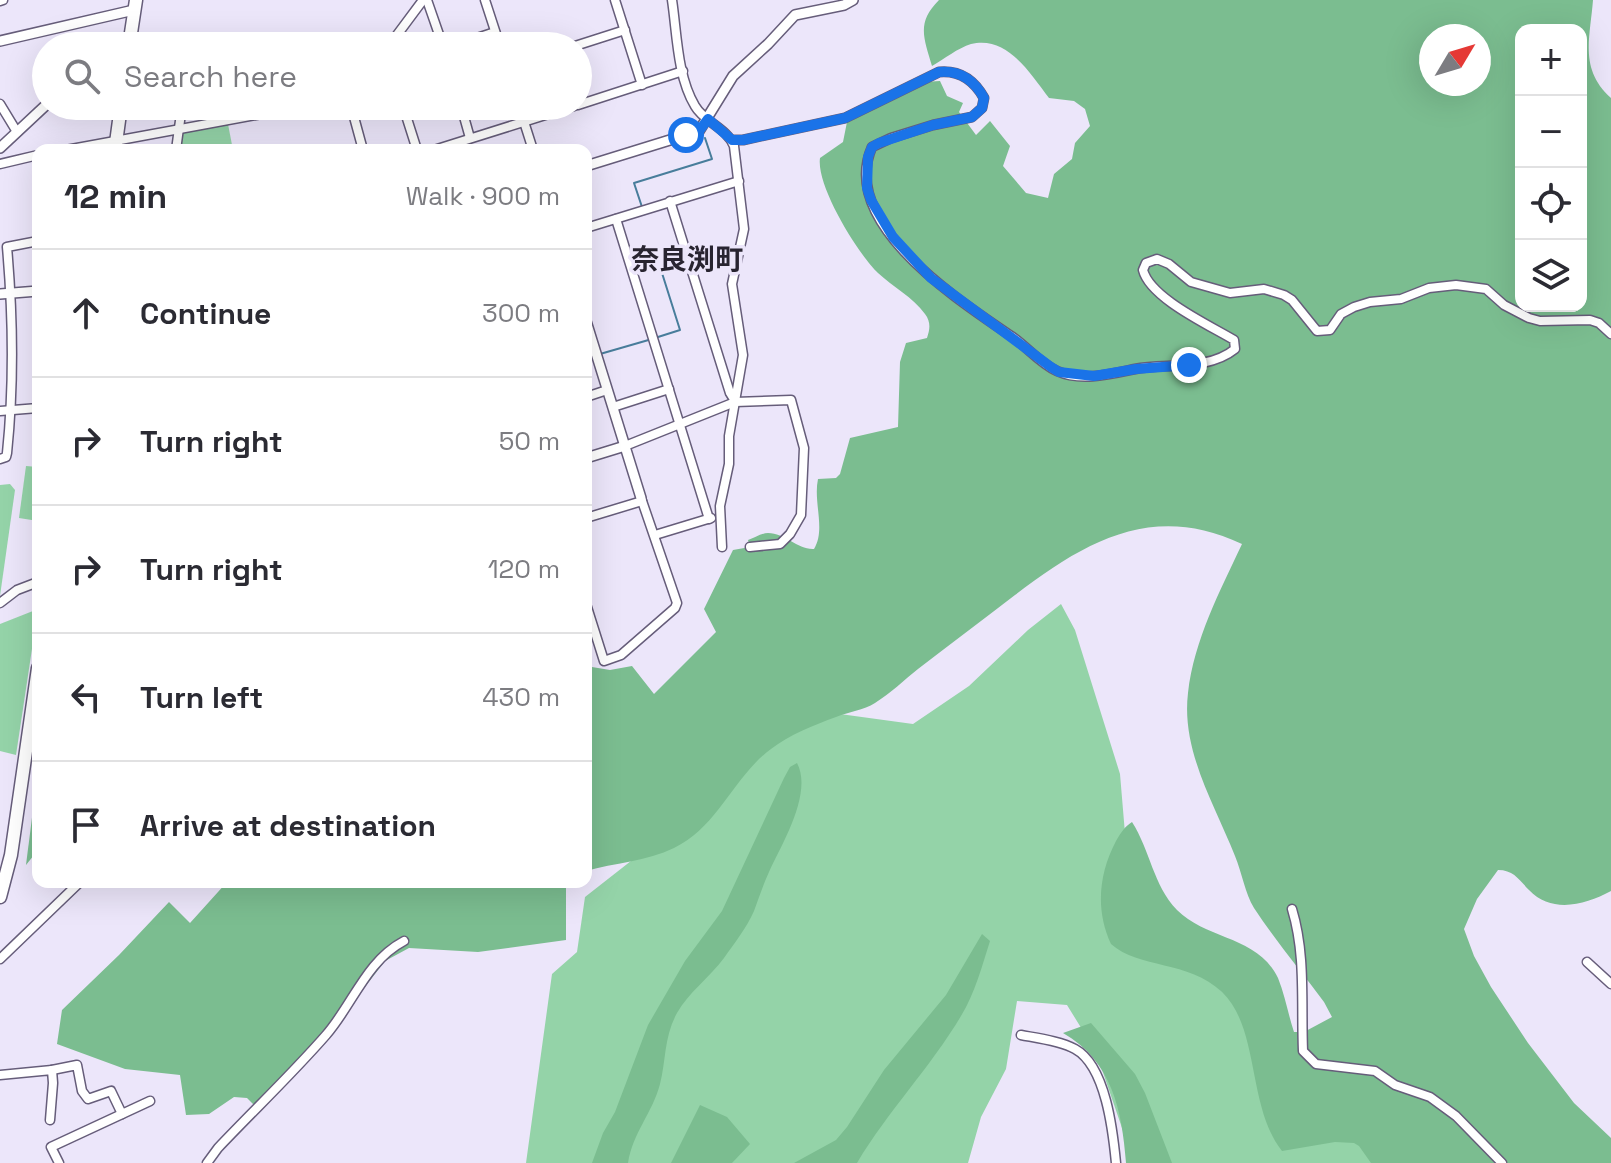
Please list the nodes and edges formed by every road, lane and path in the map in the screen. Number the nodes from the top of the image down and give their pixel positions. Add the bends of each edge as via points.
1 (425, 0) edge
2 (485, 0) edge
3 (615, 0) edge
4 (672, 0) edge
5 (853, 0) edge
6 (135, 5) edge
7 (625, 30) junction
8 (32, 32) edge
9 (34, 32) edge
10 (131, 32) edge
11 (400, 32) edge
12 (438, 32) edge
13 (495, 32) edge
14 (0, 41) edge
15 (592, 41) edge
16 (683, 71) junction
17 (642, 85) junction
18 (592, 100) edge
19 (0, 104) edge
20 (32, 118) edge
21 (708, 119) junction
22 (119, 120) edge
23 (180, 120) edge
24 (228, 120) edge
25 (355, 120) edge
26 (407, 120) edge
27 (465, 120) edge
28 (530, 120) edge
29 (524, 122) junction
30 (179, 129) junction
31 (17, 132) junction
32 (470, 138) junction
33 (732, 140) junction
34 (116, 144) edge
35 (120, 144) edge
36 (177, 144) edge
37 (361, 144) edge
38 (415, 144) edge
39 (452, 144) edge
40 (531, 144) edge
41 (0, 148) edge
42 (32, 159) edge
43 (0, 164) edge
44 (592, 164) edge
45 (739, 181) junction
46 (670, 201) junction
47 (616, 219) junction
48 (592, 226) edge
49 (32, 242) edge
50 (32, 292) edge
51 (5, 294) edge
52 (1611, 334) edge
53 (592, 341) edge
54 (10, 354) junction
55 (0, 355) edge
56 (669, 389) junction
57 (607, 390) junction
58 (592, 395) edge
59 (735, 402) junction
60 (613, 407) junction
61 (32, 408) edge
62 (11, 410) junction
63 (0, 411) edge
64 (680, 424) junction
65 (625, 446) junction
66 (592, 456) edge
67 (0, 459) edge
68 (642, 500) junction
69 (721, 515) junction
70 (592, 516) edge
71 (709, 519) junction
72 (655, 535) junction
73 (722, 547) dead end
74 (750, 547) dead end
75 (32, 584) edge
76 (0, 603) edge
77 (592, 623) edge
78 (32, 710) edge
79 (74, 888) edge
80 (0, 897) edge
81 (1292, 909) dead end
82 (404, 941) dead end
83 (0, 959) edge
84 (1587, 962) dead end
85 (1611, 984) edge
86 (1021, 1035) dead end
87 (52, 1070) junction
88 (0, 1075) edge
89 (150, 1101) dead end
90 (122, 1114) junction
91 (50, 1120) dead end
92 (59, 1163) edge
93 (207, 1163) edge
94 (1116, 1163) edge
95 (1502, 1163) edge

1 - 11 street
1 - 12 street
2 - 13 street
3 - 7 street
4 - 16 street
5 - 21 street via 795,15 733,76
6 - 9 street
6 - 10 main road
7 - 15 street
7 - 17 street
8 - 14 street
16 - 17 street
16 - 21 street via 695,107
17 - 18 street
19 - 31 street
20 - 31 street
21 - 33 street
21 - 44 street via 699,131
22 - 34 main road
23 - 30 street
24 - 30 street
25 - 37 street
26 - 38 street
27 - 32 street
28 - 29 street
29 - 32 street
29 - 40 street
30 - 35 street
30 - 36 street
31 - 41 street
32 - 39 street
33 - 45 street
33 - 52 street via 845,118 939,72 967,78 984,98 978,113 872,147 867,188 893,237 931,278 1059,372 1107,376 1189,365 1235,349 1234,340 1154,289 1143,270 1157,259 1191,282 1230,293 1264,289 1284,295 1317,331 1330,330 1354,307 1456,285 1486,289 1529,318 1590,320
42 - 43 street
45 - 46 street
45 - 59 street via 744,239 732,284 743,355
46 - 47 street
46 - 59 street
47 - 48 street
47 - 56 street
49 - 51 street via 7,247
50 - 51 street
51 - 54 street
53 - 57 street
54 - 55 street
54 - 62 street
56 - 60 street
56 - 64 street
57 - 58 street
57 - 60 street
59 - 64 street
59 - 69 street
59 - 74 street via 791,400 804,448 797,524 780,544
60 - 65 street
61 - 62 street
62 - 63 street
62 - 67 street via 7,453
64 - 65 street
64 - 71 street
65 - 66 street
65 - 68 street
68 - 70 street
68 - 72 street
69 - 71 street
69 - 73 street
71 - 72 street
72 - 77 street via 675,608 621,655 604,661
75 - 76 street
78 - 80 main road
79 - 83 street
81 - 95 street via 1302,954 1307,1057 1316,1064 1375,1071 1395,1085 1430,1097
82 - 93 street via 377,960 328,1033
84 - 85 street
86 - 94 street via 1076,1050 1090,1066 1108,1107
87 - 88 street
87 - 90 street via 77,1065 88,1099 111,1091
87 - 91 street
89 - 90 street
90 - 92 street via 51,1147

